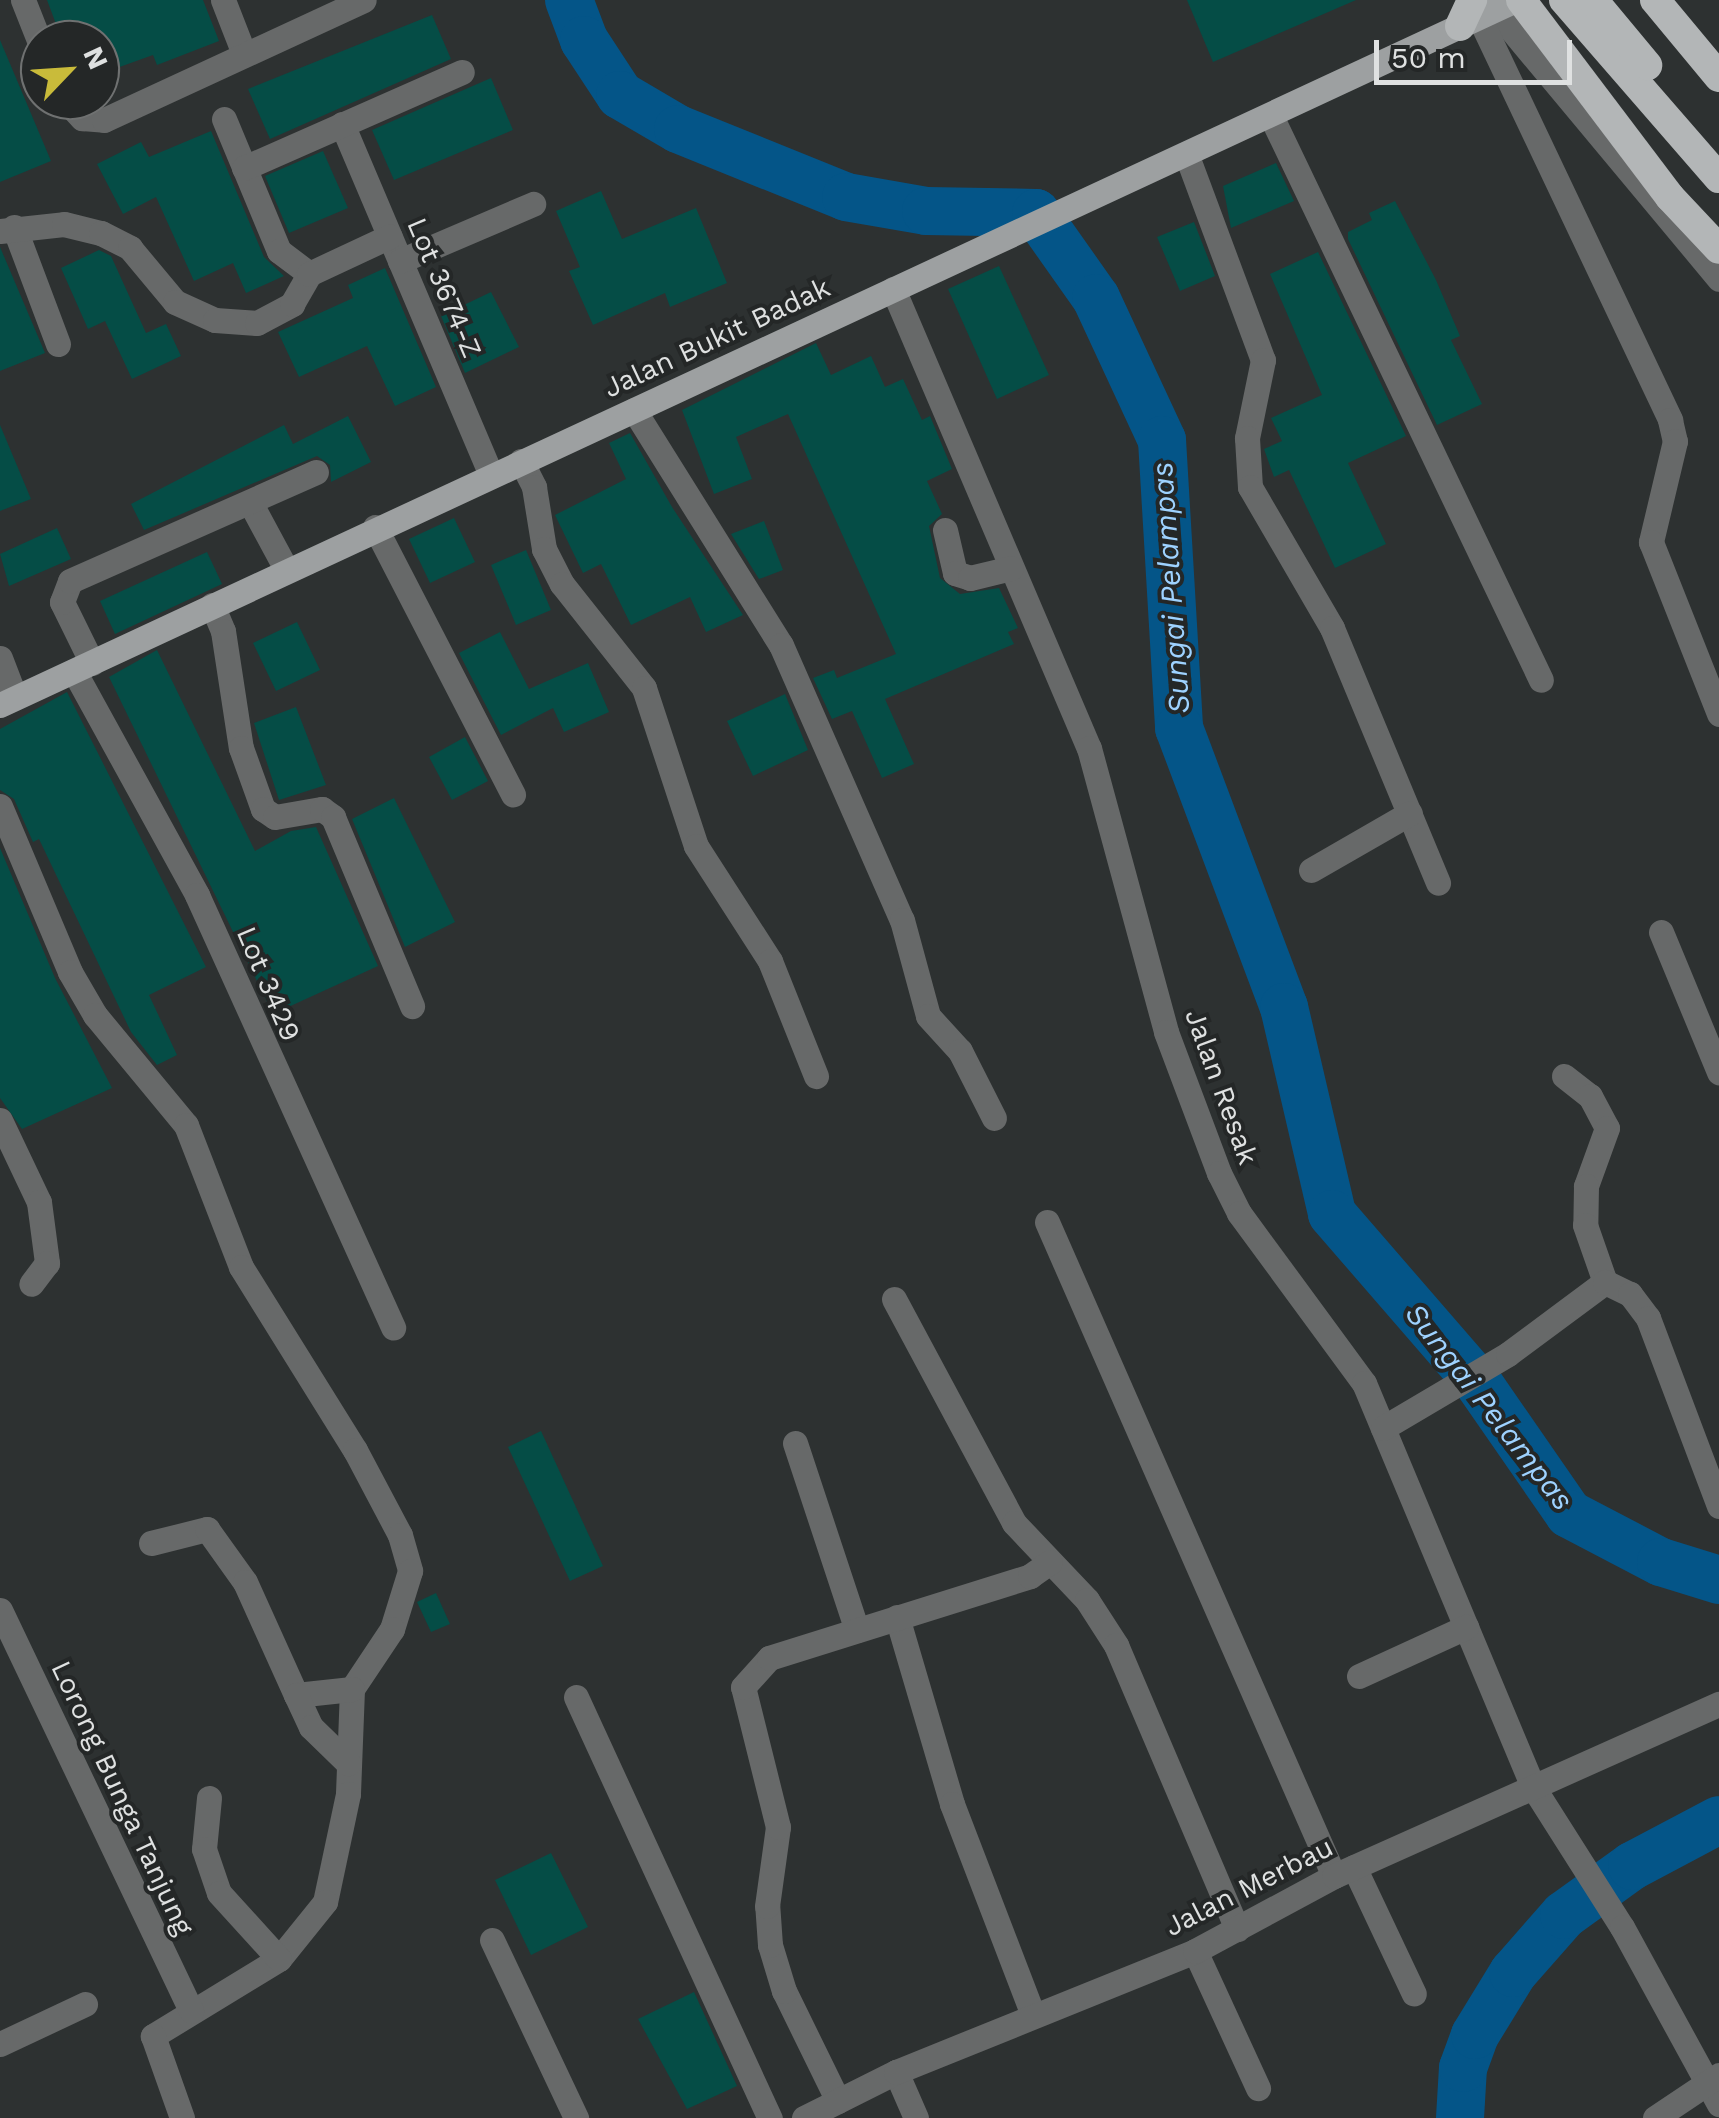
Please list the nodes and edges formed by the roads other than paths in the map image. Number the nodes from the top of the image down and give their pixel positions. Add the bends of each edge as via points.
1 (223, 0) edge
2 (364, 0) edge
3 (1564, 0) edge
4 (1593, 0) edge
5 (1655, 0) edge
6 (1681, 0) edge
7 (1490, 9) edge
8 (1719, 48) edge
9 (244, 54) junction
10 (462, 72) dead end
11 (1719, 77) edge
12 (120, 112) edge
13 (1272, 116) junction
14 (224, 119) dead end
15 (342, 124) junction
16 (1719, 152) edge
17 (1188, 156) junction
18 (244, 168) junction
19 (1719, 178) edge
20 (533, 204) dead end
21 (7, 229) edge
22 (390, 236) junction
23 (1719, 249) edge
24 (400, 261) junction
25 (309, 274) junction
26 (1719, 279) edge
27 (892, 289) junction
28 (58, 344) dead end
29 (634, 410) junction
30 (521, 461) junction
31 (316, 472) dead end
32 (491, 475) junction
33 (251, 504) junction
34 (375, 527) junction
35 (945, 530) dead end
36 (1011, 568) junction
37 (286, 569) junction
38 (212, 605) junction
39 (0, 658) edge
40 (83, 667) junction
41 (1541, 680) dead end
42 (8, 701) edge
43 (1719, 714) edge
44 (513, 794) dead end
45 (0, 806) edge
46 (1410, 813) junction
47 (1311, 870) dead end
48 (1438, 883) dead end
49 (1661, 932) dead end
50 (412, 1006) dead end
51 (1719, 1072) edge
52 (816, 1076) dead end
53 (1564, 1076) dead end
54 (994, 1118) dead end
55 (0, 1120) edge
56 (1046, 1222) dead end
57 (1606, 1282) junction
58 (31, 1284) dead end
59 (894, 1300) dead end
60 (394, 1328) dead end
61 (1382, 1428) junction
62 (795, 1443) dead end
63 (1719, 1506) edge
64 (150, 1543) dead end
65 (1050, 1562) junction
66 (0, 1610) edge
67 (897, 1617) junction
68 (1466, 1626) junction
69 (857, 1630) junction
70 (1358, 1676) dead end
71 (352, 1689) junction
72 (296, 1694) junction
73 (576, 1697) dead end
74 (1719, 1704) edge
75 (348, 1763) junction
76 (1533, 1787) junction
77 (209, 1798) dead end
78 (1344, 1871) junction
79 (1237, 1929) junction
80 (492, 1940) dead end
81 (1195, 1951) junction
82 (279, 1958) junction
83 (1414, 1994) dead end
84 (85, 2004) dead end
85 (191, 2011) junction
86 (1033, 2016) junction
87 (0, 2044) edge
88 (896, 2072) junction
89 (1715, 2087) edge
90 (1258, 2088) dead end
91 (838, 2101) junction
92 (182, 2118) edge
93 (576, 2118) edge
94 (770, 2118) edge
95 (806, 2118) edge
96 (916, 2118) edge
97 (1655, 2118) edge

1 - 9 street
2 - 9 street
3 - 19 highway
4 - 16 highway
5 - 11 highway
6 - 8 highway
7 - 13 main road, Jalan Bukit Badak
7 - 23 highway
7 - 26 street
7 - 43 street via 1670,420 1673,452 1651,542
9 - 12 street
10 - 15 street
13 - 17 main road, Jalan Bukit Badak
13 - 41 street
14 - 18 street
15 - 18 street
15 - 22 street, Lot 3674-Z
17 - 27 main road, Jalan Bukit Badak
17 - 46 street via 1263,360 1247,438 1250,487 1332,628
18 - 25 street via 279,251
20 - 24 street
21 - 25 street via 64,224 101,234 130,248 175,302 216,320 257,322 292,304
21 - 28 street
22 - 24 street, Lot 3674-Z
22 - 25 street
24 - 32 street, Lot 3674-Z
27 - 29 main road, Jalan Bukit Badak
27 - 36 street, Jalan Resak
29 - 30 main road, Jalan Bukit Badak
29 - 54 street via 781,645 902,920 928,1016 960,1051
30 - 32 main road, Jalan Bukit Badak
30 - 52 street via 534,486 544,550 562,584 644,688 696,846 770,961
31 - 33 street, Lot 3429
32 - 34 main road, Jalan Bukit Badak
33 - 37 street
33 - 40 street, Lot 3429 via 70,581 62,602
34 - 37 main road, Jalan Bukit Badak
34 - 44 street
35 - 36 street via 954,574 970,578
36 - 61 street, Jalan Resak via 1089,748 1166,1032 1219,1173 1239,1212 1334,1334
37 - 38 main road, Jalan Bukit Badak
38 - 40 main road, Jalan Bukit Badak
38 - 50 street via 241,748 264,809 274,816 322,809 333,817
39 - 42 street
40 - 42 main road, Jalan Bukit Badak
40 - 60 street, Lot 3429 via 197,895
45 - 71 street via 70,972 95,1015 186,1125 241,1267 400,1535 410,1571 406,1593
46 - 47 street
46 - 48 street
49 - 51 street
53 - 57 street via 1590,1096 1607,1128 1586,1186 1585,1224
55 - 58 street via 39,1202 48,1264
56 - 78 street
57 - 61 street via 1508,1354
57 - 63 street via 1630,1294 1648,1318
59 - 65 street via 993,1490 1027,1542
61 - 68 street, Jalan Resak
62 - 69 street
64 - 72 street via 207,1530 225,1547
65 - 67 street via 1030,1576
65 - 79 street via 1116,1645
66 - 85 street, Lorong Bunga Tanjung
67 - 69 street
67 - 86 street via 952,1804
68 - 70 street
68 - 76 street, Jalan Resak
69 - 91 street via 769,1658 750,1674 742,1701 778,1828 767,1906 770,1945 784,1991
71 - 72 street
71 - 75 street
72 - 75 street via 311,1726
73 - 94 street
74 - 76 street, Jalan Merbau
75 - 82 street via 339,1857 325,1902
76 - 78 street, Jalan Merbau
76 - 89 street, Jalan Resak
77 - 82 street via 204,1848 219,1893
78 - 79 street, Jalan Merbau
78 - 83 street
79 - 81 street, Jalan Merbau
80 - 93 street
81 - 86 street, Jalan Merbau
81 - 90 street
82 - 85 street
84 - 87 street
85 - 92 street via 152,2039
86 - 88 street, Jalan Merbau
88 - 91 street, Jalan Merbau
88 - 96 street
89 - 97 street
91 - 95 street, Jalan Merbau

